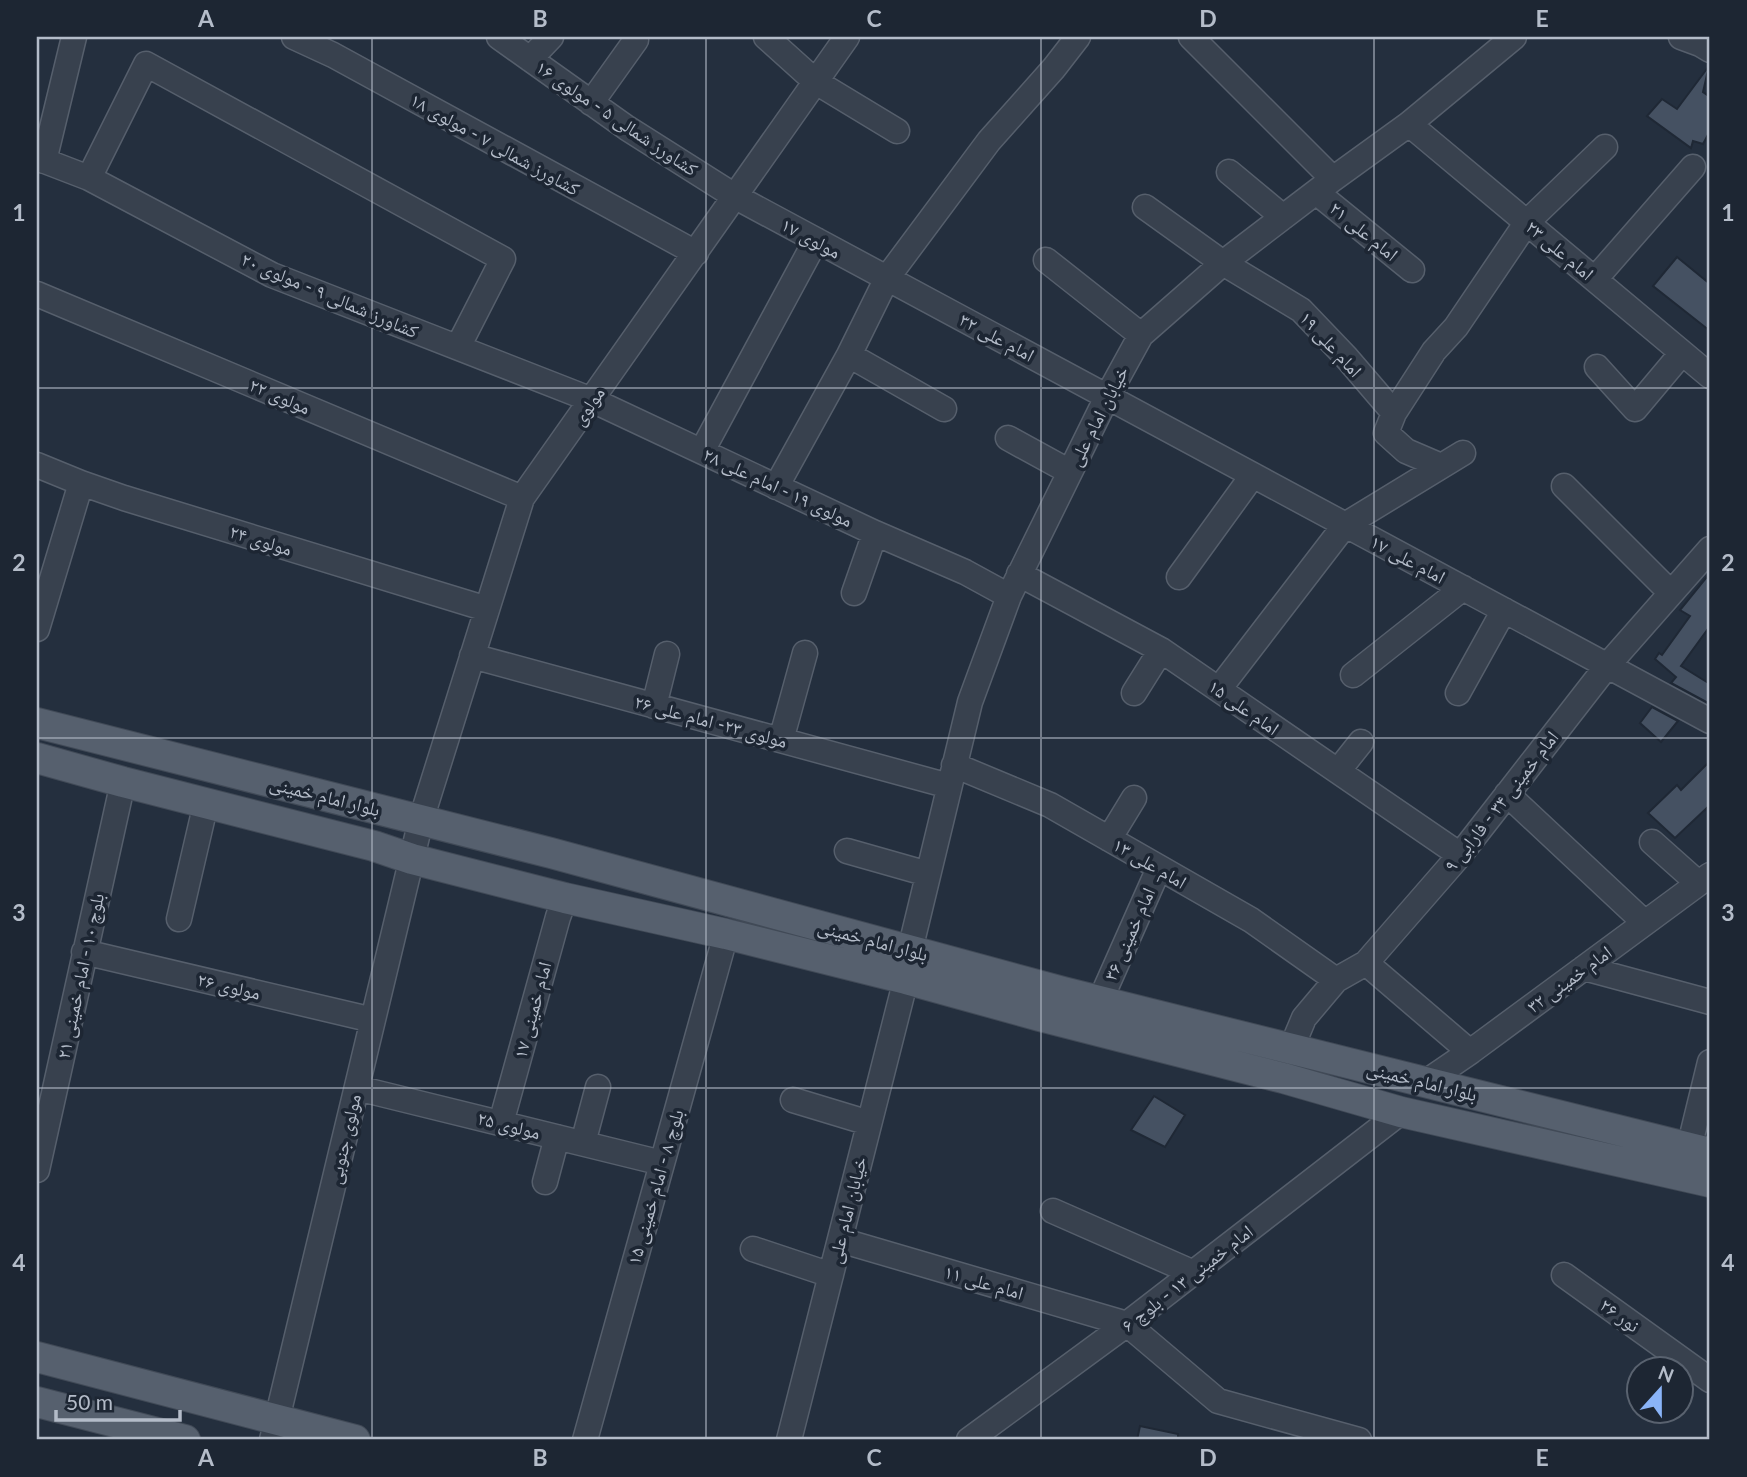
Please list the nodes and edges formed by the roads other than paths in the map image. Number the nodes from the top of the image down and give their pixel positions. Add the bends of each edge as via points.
1 (74, 37) edge
2 (294, 37) edge
3 (499, 37) edge
4 (551, 37) edge
5 (765, 37) edge
6 (847, 37) edge
7 (1078, 37) edge
8 (1514, 37) edge
9 (1681, 37) edge
10 (636, 40) dead end
11 (1204, 41) edge
12 (1710, 50) edge
13 (530, 59) junction
14 (816, 82) junction
15 (592, 103) junction
16 (1409, 124) junction
17 (897, 131) dead end
18 (1605, 147) dead end
19 (41, 160) edge
20 (1693, 167) dead end
21 (1229, 172) dead end
22 (89, 178) junction
23 (1324, 186) junction
24 (736, 197) junction
25 (1145, 207) dead end
26 (1283, 218) junction
27 (1527, 222) junction
28 (816, 240) junction
29 (696, 253) junction
30 (1046, 260) dead end
31 (1223, 263) junction
32 (1412, 270) dead end
33 (887, 278) junction
34 (1595, 279) junction
35 (37, 294) edge
36 (1141, 335) junction
37 (458, 347) junction
38 (1682, 353) junction
39 (849, 355) junction
40 (1597, 367) dead end
41 (1710, 376) edge
42 (1107, 397) junction
43 (592, 400) junction
44 (944, 409) dead end
45 (1394, 413) junction
46 (1008, 438) dead end
47 (702, 452) junction
48 (1463, 453) dead end
49 (37, 465) edge
50 (1441, 466) junction
51 (1070, 472) junction
52 (1253, 475) junction
53 (81, 483) junction
54 (1564, 486) dead end
55 (776, 487) junction
56 (522, 498) junction
57 (1345, 525) junction
58 (875, 533) junction
59 (1710, 549) edge
60 (1178, 577) dead end
61 (1014, 585) junction
62 (1463, 588) junction
63 (854, 593) dead end
64 (1671, 593) junction
65 (488, 609) junction
66 (1504, 610) junction
67 (37, 629) edge
68 (1161, 650) junction
69 (805, 653) dead end
70 (667, 654) dead end
71 (472, 656) junction
72 (1608, 666) junction
73 (1353, 675) dead end
74 (1219, 690) junction
75 (1134, 693) dead end
76 (1458, 693) dead end
77 (654, 706) junction
78 (1709, 719) edge
79 (37, 723) edge
80 (781, 740) junction
81 (1361, 742) dead end
82 (37, 758) edge
83 (1338, 771) junction
84 (952, 776) junction
85 (123, 782) junction
86 (1507, 794) junction
87 (1134, 798) dead end
88 (206, 803) junction
89 (421, 820) junction
90 (1109, 839) junction
91 (1652, 842) dead end
92 (848, 851) dead end
93 (1460, 855) junction
94 (412, 859) junction
95 (1158, 868) junction
96 (928, 874) junction
97 (1704, 879) edge
98 (565, 898) junction
99 (179, 919) dead end
100 (1645, 923) junction
101 (726, 934) junction
102 (84, 952) junction
103 (1366, 963) junction
104 (907, 965) junction
105 (1584, 968) junction
106 (1336, 980) junction
107 (1100, 1001) junction
108 (1710, 1002) edge
109 (373, 1020) junction
110 (1291, 1049) junction
111 (1470, 1052) junction
112 (1710, 1062) edge
113 (1426, 1082) junction
114 (598, 1087) dead end
115 (357, 1088) junction
116 (793, 1100) dead end
117 (1401, 1112) junction
118 (501, 1123) junction
119 (869, 1123) junction
120 (557, 1137) junction
121 (583, 1143) junction
122 (1700, 1151) edge
123 (662, 1163) junction
124 (37, 1170) edge
125 (545, 1182) dead end
126 (1710, 1182) edge
127 (1053, 1211) dead end
128 (840, 1240) junction
129 (752, 1249) dead end
130 (1194, 1273) junction
131 (831, 1275) junction
132 (1564, 1275) dead end
133 (1128, 1325) junction
134 (37, 1357) edge
135 (1710, 1380) edge
136 (37, 1402) edge
137 (274, 1430) edge
138 (185, 1440) edge
139 (355, 1440) edge
140 (585, 1440) edge
141 (789, 1440) edge
142 (969, 1440) edge
143 (1359, 1440) edge

1 - 19 street
2 - 29 street, کشاورز شمالی ۷ - مولوی ۱۸
3 - 13 street, کشاورز شمالی ۵ - مولوی ۱۶
4 - 13 street
5 - 14 street
6 - 14 street, مولوی
7 - 33 street via 989,141
8 - 16 street, خیابان امام علی
9 - 12 street
10 - 15 street
11 - 23 street, امام علی ۲۱
13 - 15 street, کشاورز شمالی ۵ - مولوی ۱۶
14 - 17 street
14 - 24 street, مولوی
15 - 24 street, کشاورز شمالی ۵ - مولوی ۱۶
16 - 23 street, خیابان امام علی
16 - 27 street, امام علی ۲۳
18 - 27 street
19 - 22 street, کشاورز شمالی ۹ - مولوی ۲۰
20 - 34 street
21 - 26 street
22 - 37 street, کشاورز شمالی ۹ - مولوی ۲۰ via 272,275
22 - 37 street via 146,64 503,259
23 - 26 street, خیابان امام علی
23 - 32 street, امام علی ۲۱
24 - 28 street, مولوی ۱۷
24 - 29 street, مولوی
25 - 31 street, امام علی ۱۹
26 - 31 street, خیابان امام علی
27 - 34 street, امام علی ۲۳
27 - 45 street
28 - 33 street, مولوی ۱۷
28 - 47 street
29 - 43 street, مولوی
30 - 36 street
31 - 36 street, خیابان امام علی
31 - 45 street, امام علی ۱۹ via 1301,310
33 - 39 street
33 - 42 street, امام علی ۳۲
34 - 38 street, امام علی ۲۳
35 - 56 street, مولوی ۲۲
36 - 42 street, خیابان امام علی
37 - 43 street, کشاورز شمالی ۹ - مولوی ۲۰
38 - 40 street via 1635,409
38 - 41 street, امام علی ۲۳
39 - 44 street
39 - 55 street
42 - 51 street, خیابان امام علی
42 - 52 street, امام علی ۱۷
43 - 47 street, مولوی ۱۹ - امام علی ۲۸
43 - 56 street, مولوی
45 - 50 street via 1386,433 1406,451
46 - 51 street
47 - 55 street, مولوی ۱۹ - امام علی ۲۸
48 - 50 street
49 - 53 street, مولوی ۲۴
50 - 57 street
51 - 61 street, خیابان امام علی
52 - 57 street, امام علی ۱۷
52 - 60 street
53 - 65 street, مولوی ۲۴
53 - 67 street
54 - 64 street
55 - 58 street, مولوی ۱۹ - امام علی ۲۸
56 - 65 street, مولوی
57 - 62 street, امام علی ۱۷
57 - 74 street
58 - 61 street, مولوی ۱۹ - امام علی ۲۸ via 965,572
58 - 63 street
59 - 64 street, امام خمینی ۳۴ - فارابی ۹
61 - 68 street, امام علی ۱۵
61 - 84 street, خیابان امام علی via 970,702
62 - 66 street, امام علی ۱۷
62 - 73 street
64 - 72 street, امام خمینی ۳۴ - فارابی ۹
65 - 71 street, مولوی
66 - 72 street, امام علی ۱۷
66 - 76 street
68 - 74 street, امام علی ۱۵
68 - 75 street
69 - 80 street
70 - 77 street
71 - 77 street, مولوی ۲۳- امام علی ۲۶
71 - 89 street, مولوی
72 - 78 street, امام علی ۱۷
72 - 86 street, امام خمینی ۳۴ - فارابی ۹
74 - 83 street, امام علی ۱۵
77 - 80 street, مولوی ۲۳- امام علی ۲۶
79 - 89 main road, بلوار امام خمینی
80 - 84 street, مولوی ۲۳- امام علی ۲۶
81 - 83 street
82 - 85 main road, بلوار امام خمینی
83 - 93 street, امام علی ۱۵
84 - 90 street, امام علی ۱۳ via 1049,805
84 - 96 street, خیابان امام علی
85 - 88 main road, بلوار امام خمینی
85 - 102 street, بلوچ ۱۰ - امام خمینی ۲۱
86 - 93 street, امام خمینی ۳۴ - فارابی ۹
86 - 100 street
87 - 90 street
88 - 94 main road, بلوار امام خمینی
88 - 99 street
89 - 94 street, مولوی
89 - 104 main road, بلوار امام خمینی via 564,857
90 - 95 street, امام علی ۱۳
91 - 97 street
92 - 96 street
93 - 103 street, امام خمینی ۳۴ - فارابی ۹
94 - 98 main road, بلوار امام خمینی
94 - 109 street, مولوی جنوبی
95 - 106 street, امام علی ۱۳ via 1251,920
95 - 107 street, امام خمینی ۳۶
96 - 104 street, خیابان امام علی
97 - 100 street, امام خمینی ۳۲
98 - 101 main road, بلوار امام خمینی
98 - 118 street, امام خمینی ۱۷
100 - 105 street, امام خمینی ۳۲
101 - 104 main road, بلوار امام خمینی
101 - 123 street, بلوچ ۸ - امام خمینی ۱۵
102 - 109 street, مولوی ۲۶
102 - 124 street, بلوچ ۱۰ - امام خمینی ۲۱
103 - 106 street, امام خمینی ۳۴ - فارابی ۹
103 - 111 street
104 - 107 main road, بلوار امام خمینی
104 - 117 main road, بلوار امام خمینی via 1040,1016
104 - 119 street, خیابان امام علی
105 - 108 street
105 - 111 street, امام خمینی ۳۲
106 - 110 street, امام خمینی ۳۴ - فارابی ۹ via 1304,1018
107 - 110 main road, بلوار امام خمینی
109 - 115 street, مولوی جنوبی
110 - 113 main road, بلوار امام خمینی
111 - 113 street, امام خمینی ۳۲
112 - 122 street
113 - 122 main road, بلوار امام خمینی
114 - 121 street
115 - 118 street, مولوی ۲۵
115 - 137 street, مولوی جنوبی
116 - 119 street
117 - 126 main road, بلوار امام خمینی
117 - 130 street, امام خمینی ۱۳ - بلوچ ۶
118 - 120 street, مولوی ۲۵
119 - 128 street, خیابان امام علی
120 - 121 street, مولوی ۲۵
120 - 125 street
121 - 123 street, مولوی ۲۵
123 - 140 street, بلوچ ۸ - امام خمینی ۱۵
127 - 130 street
128 - 131 street, خیابان امام علی
128 - 133 street, امام علی ۱۱
129 - 131 street
130 - 133 street, امام خمینی ۱۳ - بلوچ ۶
131 - 141 street, خیابان امام علی
132 - 135 street, نور ۲۶
133 - 142 street, امام خمینی ۱۳ - بلوچ ۶
133 - 143 street via 1218,1401
134 - 137 main road
136 - 138 main road
137 - 139 main road

